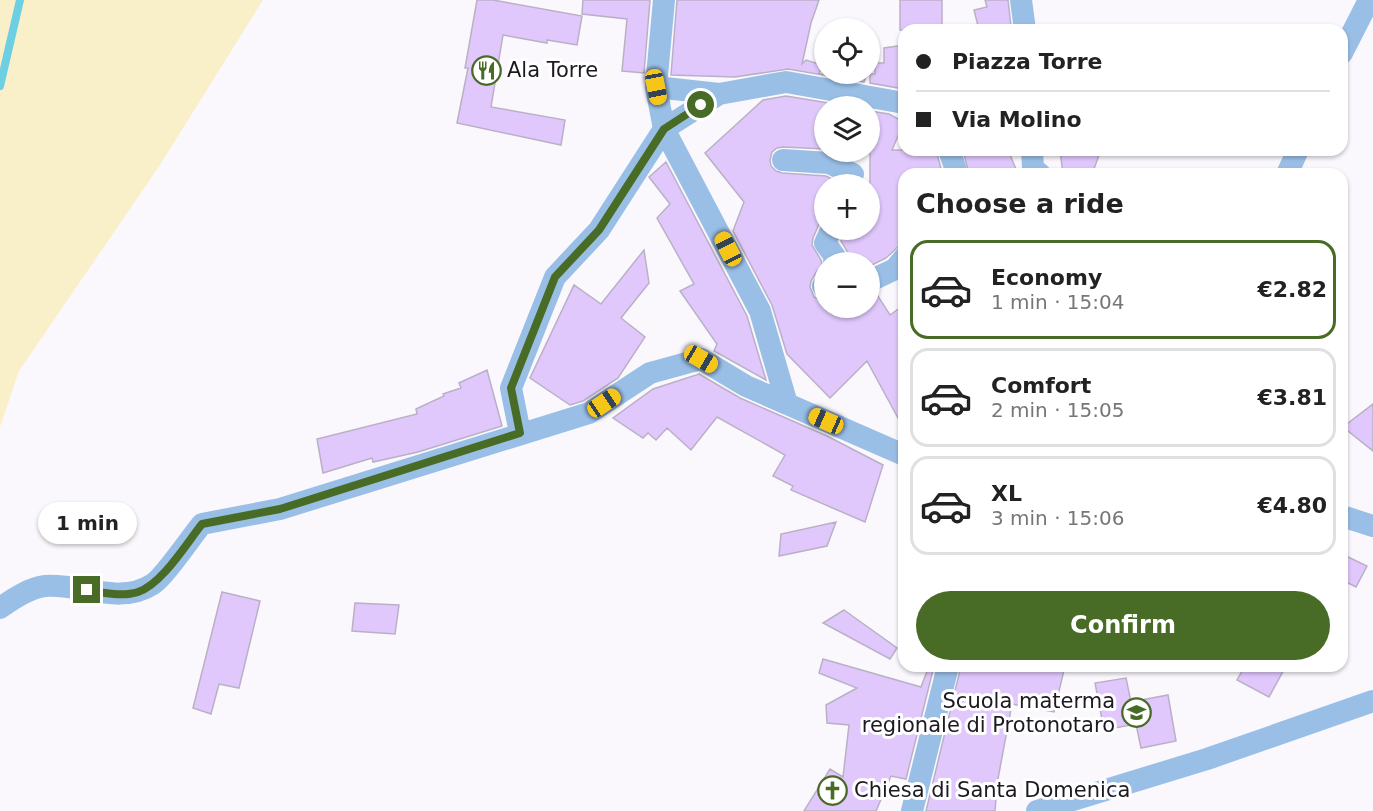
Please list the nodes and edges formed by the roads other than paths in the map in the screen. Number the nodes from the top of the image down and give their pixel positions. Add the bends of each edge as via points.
1 (664, 0) edge
2 (1021, 0) edge
3 (1369, 0) edge
4 (1024, 24) edge
5 (1348, 41) edge
6 (656, 87) junction
7 (719, 94) junction
8 (898, 104) edge
9 (664, 129) junction
10 (783, 160) dead end
11 (853, 174) edge
12 (898, 270) edge
13 (880, 277) edge
14 (787, 404) junction
15 (520, 433) junction
16 (898, 452) edge
17 (1348, 518) edge
18 (1373, 526) edge
19 (0, 608) edge
20 (947, 672) edge
21 (1373, 701) edge
22 (912, 811) edge
23 (1037, 811) edge

1 - 6 street
2 - 4 street
3 - 5 street
6 - 7 street
6 - 9 street
7 - 8 street via 786,82
7 - 9 street
9 - 14 street via 760,311
9 - 15 street via 599,230 555,277 511,388
10 - 11 street via 829,163
12 - 13 street
14 - 15 street via 746,386 701,359 650,373 589,413
14 - 16 street
15 - 19 street via 280,509 202,524 155,583 138,592 104,593 70,586 42,586
17 - 18 street
20 - 22 street
21 - 23 street via 1207,759

